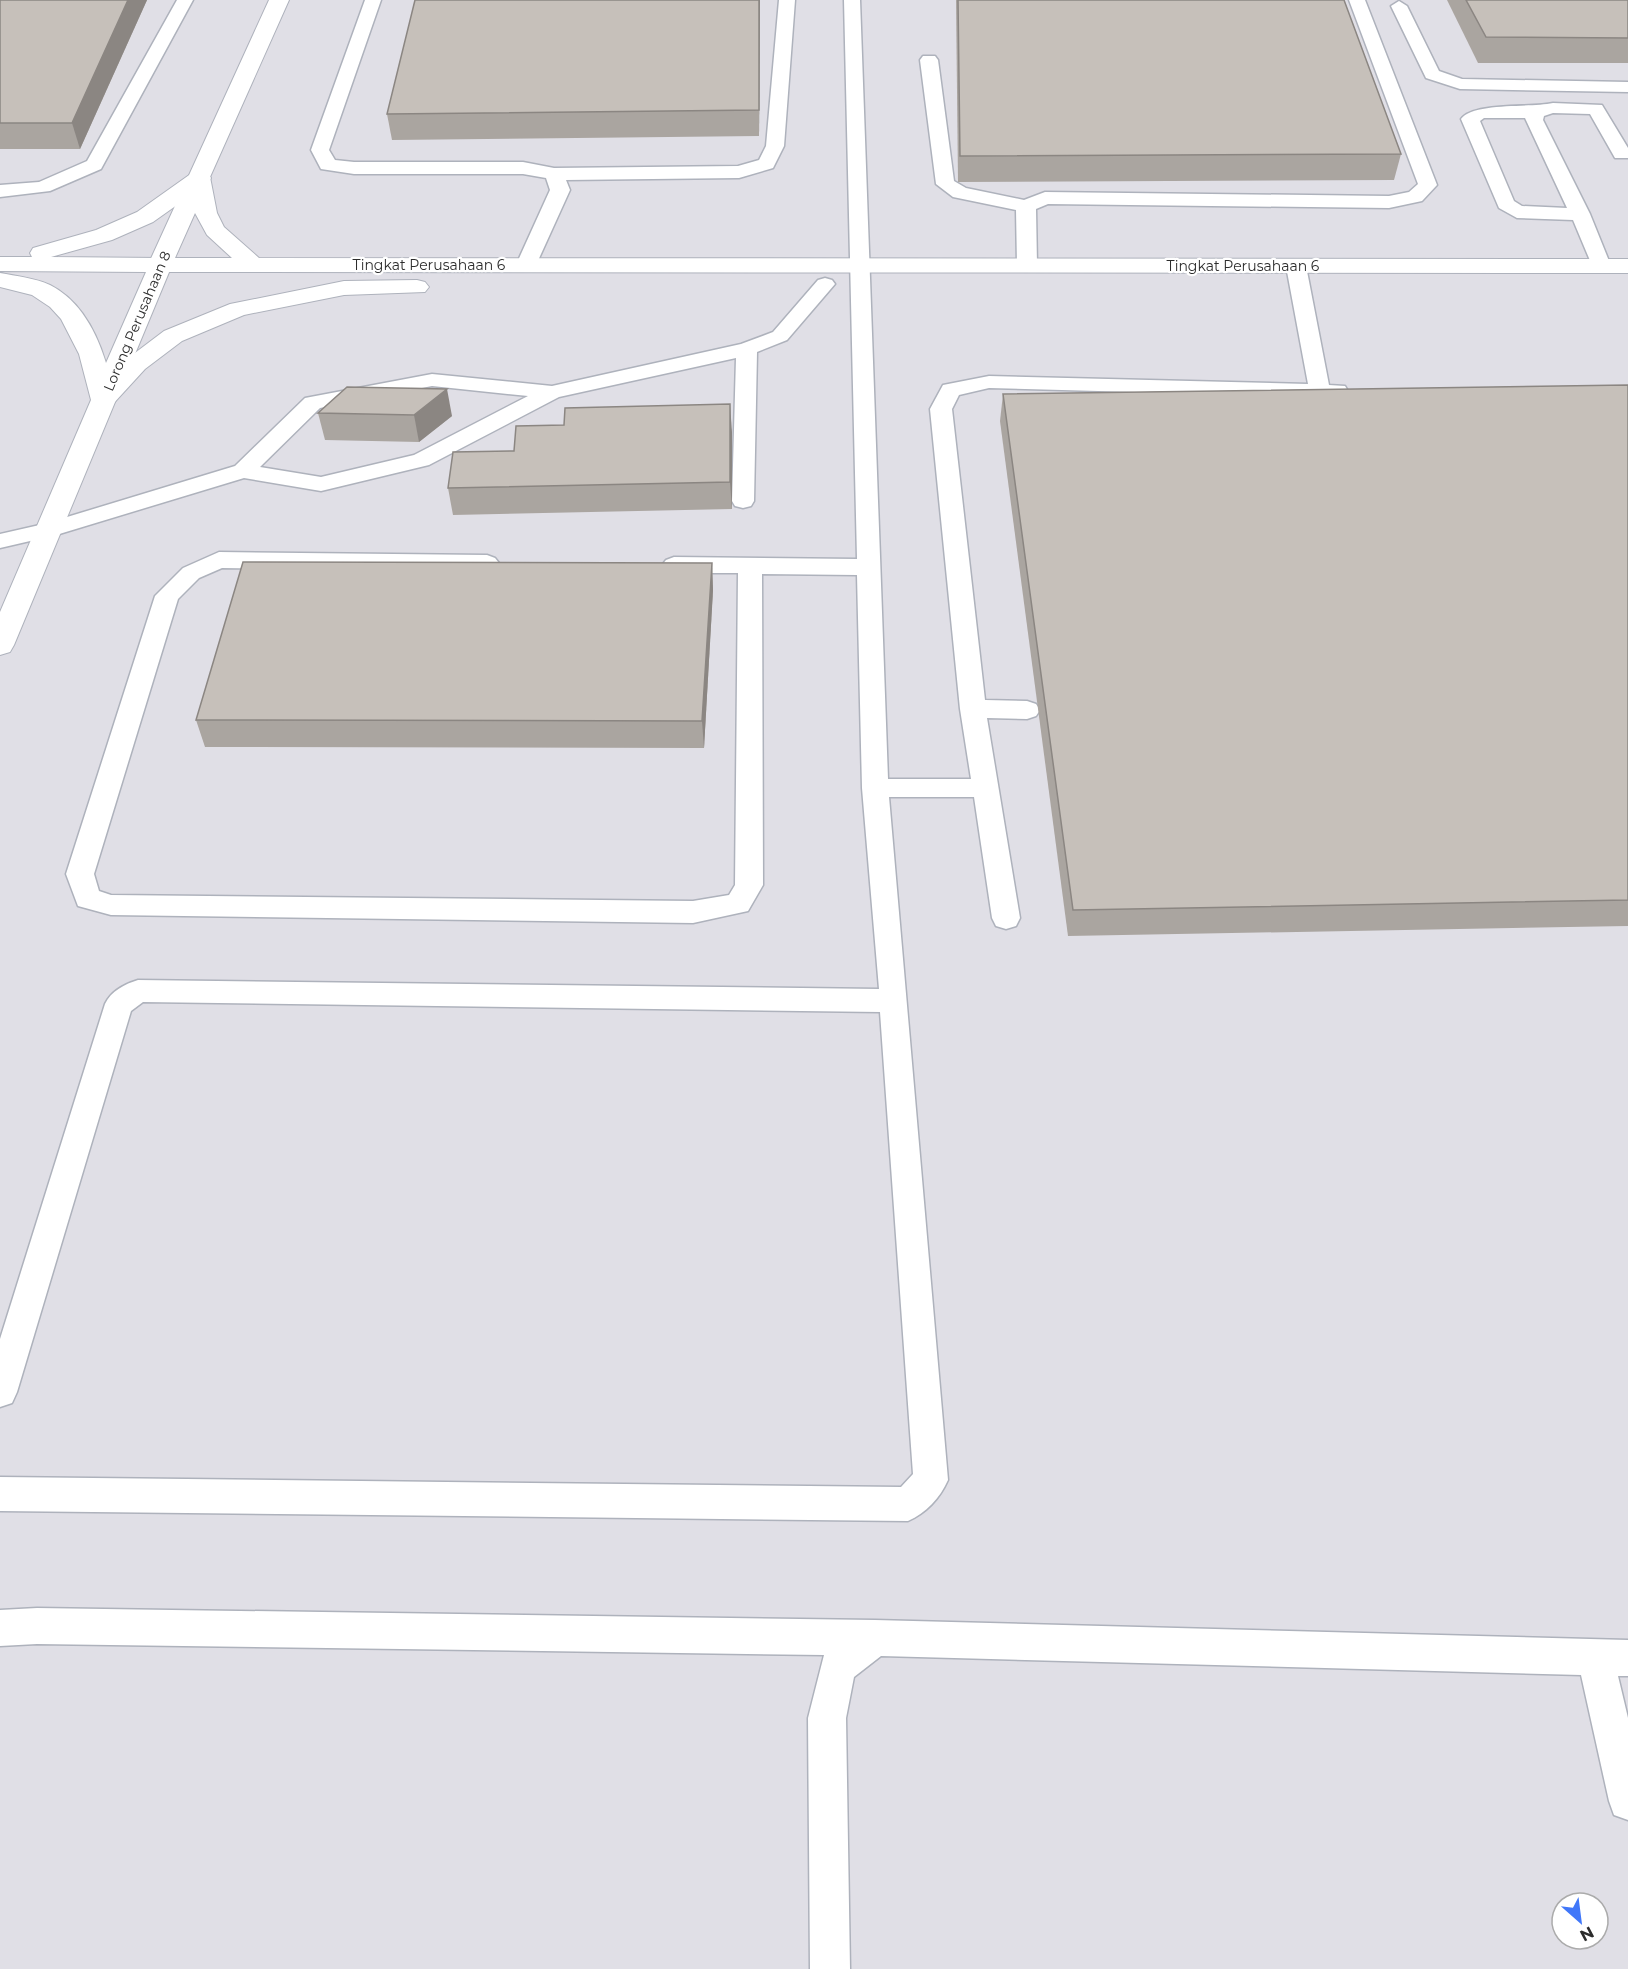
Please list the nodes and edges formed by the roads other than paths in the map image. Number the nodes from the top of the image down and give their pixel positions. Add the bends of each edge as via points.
1 (185, 0) edge
2 (279, 0) edge
3 (373, 0) edge
4 (787, 0) edge
5 (852, 0) edge
6 (1357, 0) edge
7 (1399, 6) dead end
8 (929, 60) dead end
9 (1628, 87) edge
10 (1536, 112) junction
11 (1622, 154) dead end
12 (554, 174) junction
13 (200, 178) junction
14 (0, 191) edge
15 (1026, 206) junction
16 (1580, 214) junction
17 (0, 258) edge
18 (0, 264) edge
19 (160, 265) junction
20 (253, 265) junction
21 (526, 265) junction
22 (858, 265) junction
23 (1027, 265) junction
24 (1296, 266) junction
25 (1602, 266) junction
26 (1628, 266) edge
27 (0, 279) edge
28 (825, 284) junction
29 (747, 349) junction
30 (1320, 391) junction
31 (552, 392) junction
32 (1362, 392) edge
33 (103, 400) junction
34 (243, 471) junction
35 (743, 501) dead end
36 (48, 530) junction
37 (0, 541) edge
38 (514, 564) edge
39 (655, 565) edge
40 (750, 566) junction
41 (870, 567) junction
42 (0, 645) edge
43 (973, 709) junction
44 (1027, 710) dead end
45 (875, 788) junction
46 (986, 789) junction
47 (1006, 918) dead end
48 (894, 1001) junction
49 (0, 1392) edge
50 (0, 1494) edge
51 (0, 1628) edge
52 (875, 1638) junction
53 (1612, 1658) edge
54 (1628, 1801) edge
55 (830, 1969) edge

1 - 14 lane via 94,165 43,187
2 - 13 street, Lorong Perusahaan 8
3 - 12 lane via 320,150 328,165 523,168
4 - 12 lane via 775,146 766,164 739,172
5 - 22 lane
6 - 15 lane via 1428,185 1415,197 1389,202 1045,198
7 - 9 lane via 1432,74 1450,81
8 - 15 lane via 945,184 960,193
10 - 11 lane via 1553,108 1596,109
10 - 16 lane via 1534,120
10 - 16 lane via 1480,113 1470,119 1506,204 1528,214
12 - 21 lane via 560,190
13 - 17 street via 145,217 104,236 47,252
13 - 19 street, Lorong Perusahaan 8
13 - 20 street via 206,213 215,230
15 - 23 lane
16 - 25 lane
18 - 19 street, Tingkat Perusahaan 6
19 - 20 street, Tingkat Perusahaan 6
19 - 33 street, Lorong Perusahaan 8
20 - 21 street, Tingkat Perusahaan 6
21 - 22 street, Tingkat Perusahaan 6
22 - 23 street, Tingkat Perusahaan 6
22 - 28 street, Tingkat Perusahaan 6
22 - 41 lane
23 - 24 street, Tingkat Perusahaan 6
24 - 25 street, Tingkat Perusahaan 6
24 - 30 lane
25 - 26 street, Tingkat Perusahaan 6
27 - 33 street via 44,291 74,318 93,353
28 - 29 lane via 780,336
28 - 33 street, Tingkat Perusahaan 6 via 344,288 238,309 173,336 136,364
29 - 31 lane
29 - 35 lane
30 - 32 lane
30 - 43 lane via 989,382 951,390 941,409
31 - 34 lane via 421,460 321,484
31 - 34 lane via 432,380 313,403
33 - 36 street, Lorong Perusahaan 8
34 - 36 lane
36 - 37 lane
36 - 42 street, Lorong Perusahaan 8
38 - 40 lane via 219,560 191,573 166,596 80,874 88,899 111,905 693,912 738,904 749,885
39 - 40 lane
40 - 41 lane
41 - 45 lane
43 - 44 lane
43 - 46 lane
45 - 46 lane
45 - 48 lane
46 - 47 lane
48 - 49 lane via 138,991 119,1004
48 - 50 lane via 931,1480 908,1504
51 - 52 lane
52 - 53 lane
52 - 55 lane via 838,1667 827,1718
53 - 54 lane

